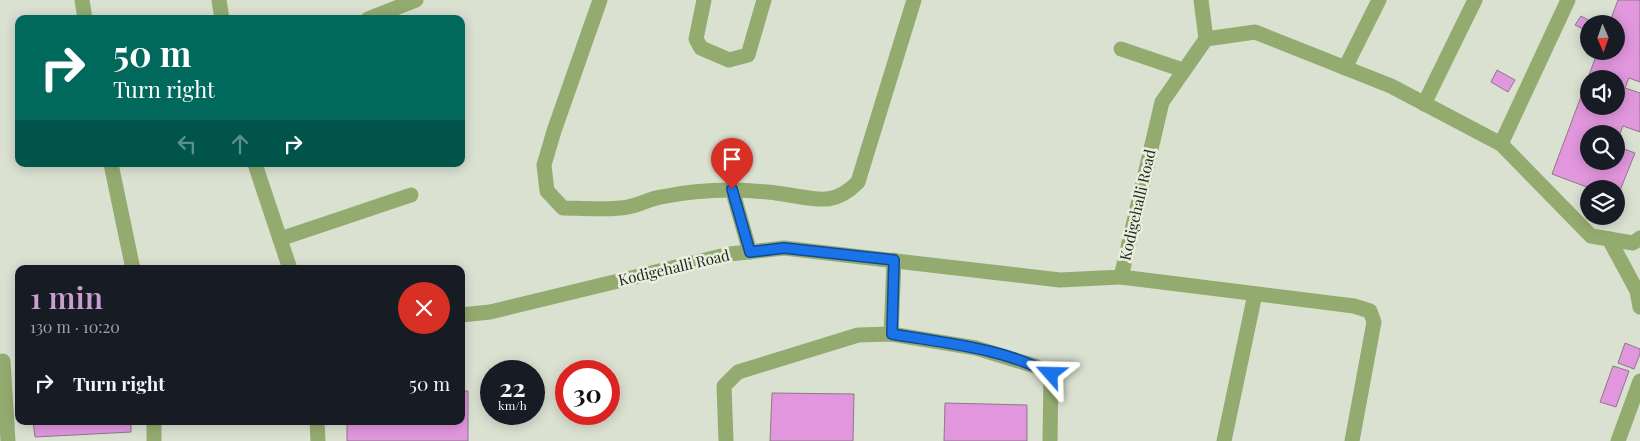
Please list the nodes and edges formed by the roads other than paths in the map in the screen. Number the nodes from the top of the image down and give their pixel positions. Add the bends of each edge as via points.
1 (82, 0) edge
2 (416, 0) edge
3 (600, 0) edge
4 (704, 0) edge
5 (764, 0) edge
6 (914, 0) edge
7 (1201, 0) edge
8 (1379, 0) edge
9 (1475, 0) edge
10 (1568, 0) edge
11 (84, 15) edge
12 (378, 15) edge
13 (1206, 38) junction
14 (1121, 49) dead end
15 (1345, 68) junction
16 (1184, 70) junction
17 (1424, 104) junction
18 (1501, 144) junction
19 (111, 167) edge
20 (256, 167) edge
21 (732, 189) junction
22 (412, 195) dead end
23 (1640, 238) edge
24 (1609, 239) junction
25 (280, 240) junction
26 (750, 252) junction
27 (894, 260) junction
28 (132, 265) edge
29 (289, 265) edge
30 (1121, 277) junction
31 (1255, 294) junction
32 (1640, 307) edge
33 (465, 315) edge
34 (892, 334) junction
35 (7, 361) edge
36 (1640, 381) edge
37 (154, 425) edge
38 (317, 425) edge
39 (8, 441) edge
40 (154, 441) edge
41 (318, 441) edge
42 (726, 441) edge
43 (1050, 441) edge
44 (1224, 441) edge
45 (1352, 441) edge
46 (1618, 441) edge

1 - 11 street
2 - 12 street
3 - 21 street via 544,165 547,191 563,208 621,208 641,205 658,197
4 - 5 street via 696,39 701,48 729,60 748,55
6 - 21 street via 858,182 837,196 820,201
7 - 13 street
8 - 15 street
9 - 17 street
10 - 18 street
13 - 15 street via 1255,32
13 - 16 street, Kodigehalli Road
14 - 16 street
15 - 17 street
16 - 30 street, Kodigehalli Road via 1162,102
17 - 18 street
18 - 24 street via 1591,236
19 - 28 street
20 - 25 street
21 - 26 street
22 - 25 street
23 - 24 street via 1633,243
24 - 32 street via 1637,292
25 - 29 street
26 - 27 street, Kodigehalli Road via 784,248
26 - 33 street, Kodigehalli Road
27 - 30 street, Kodigehalli Road via 1060,280
27 - 34 street
30 - 31 street
31 - 44 street
31 - 45 street via 1354,306 1370,312 1374,322
34 - 42 street via 858,335 738,372 724,386
34 - 43 street via 976,348 1051,374
35 - 39 street
36 - 46 street
37 - 40 street
38 - 41 street

